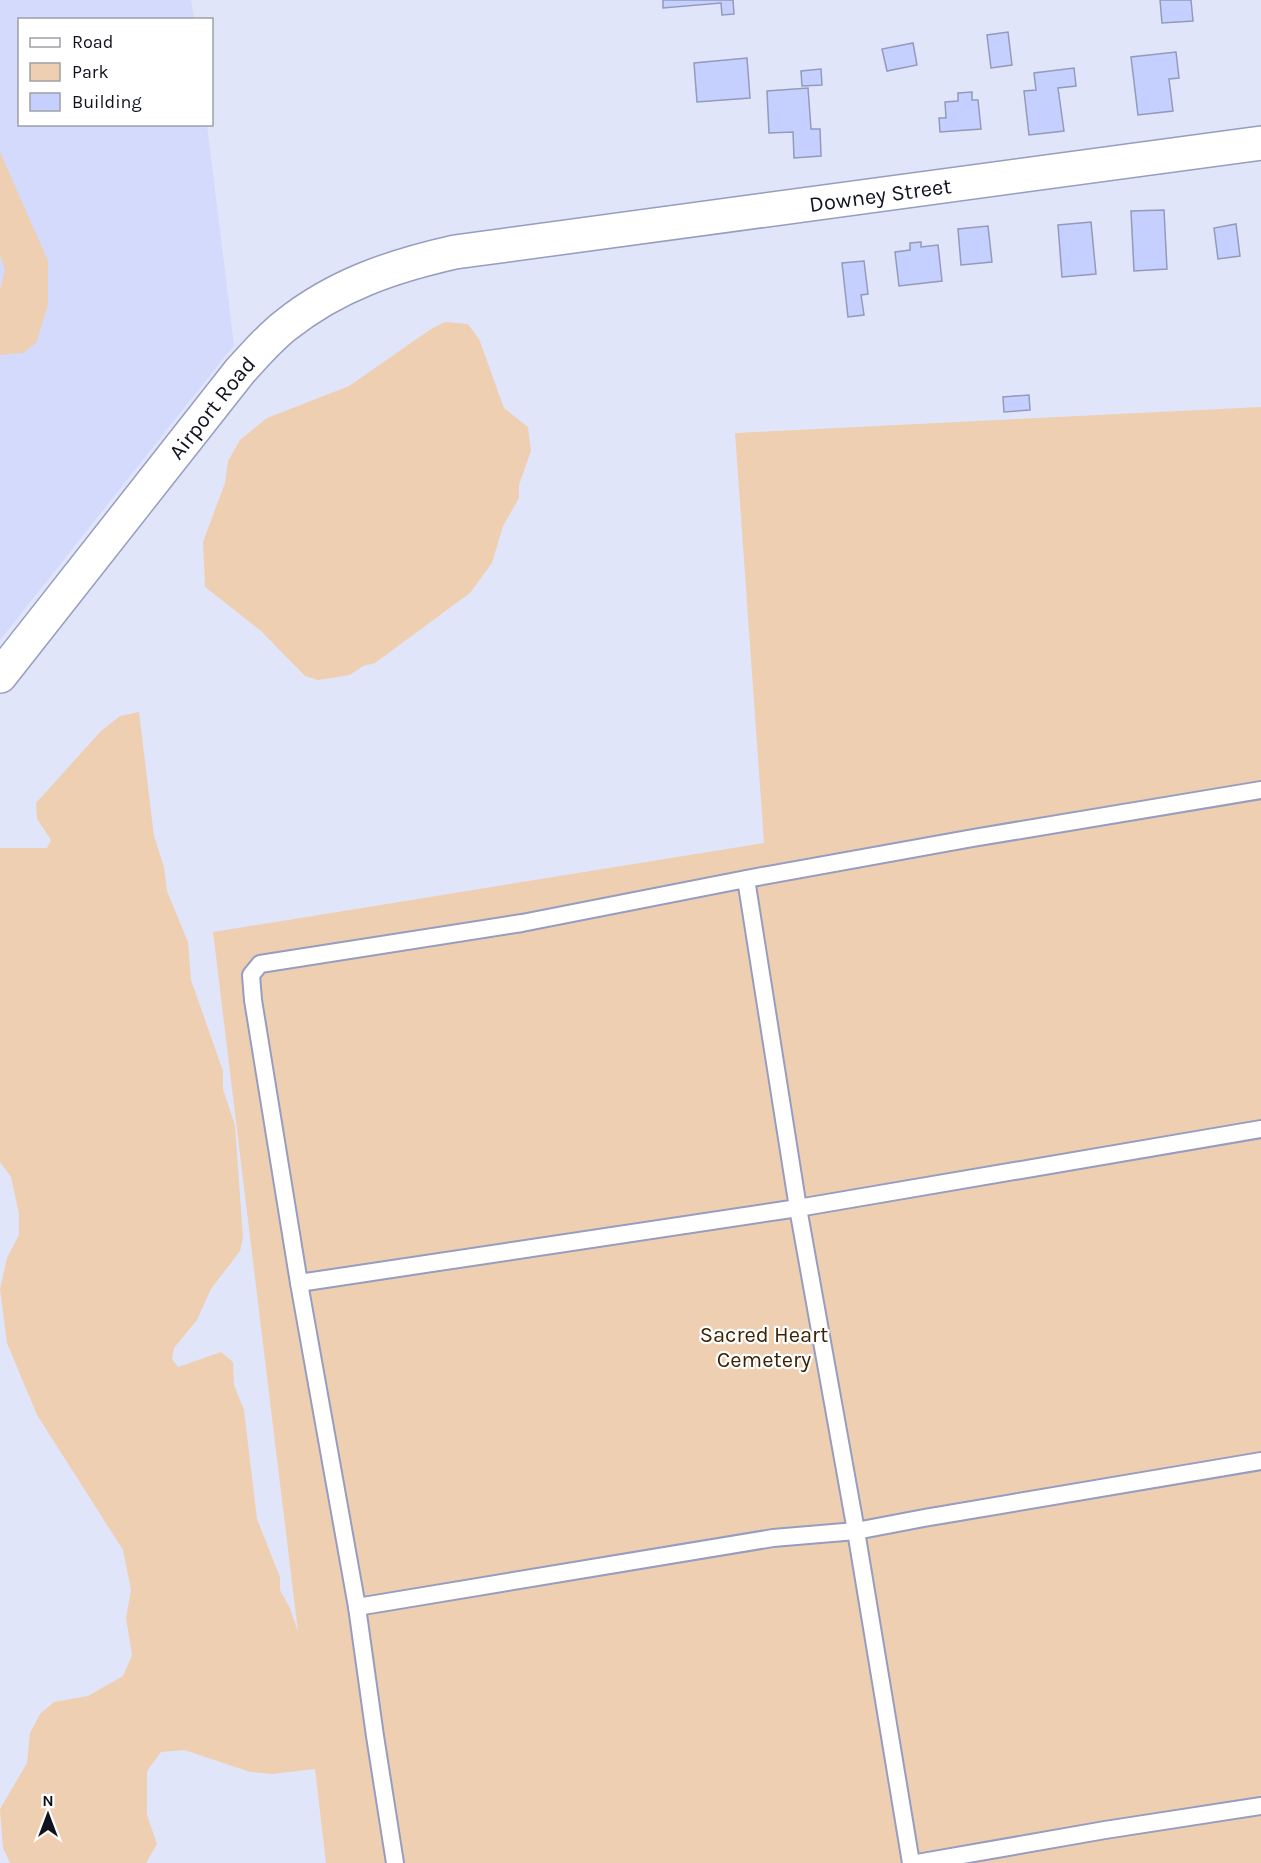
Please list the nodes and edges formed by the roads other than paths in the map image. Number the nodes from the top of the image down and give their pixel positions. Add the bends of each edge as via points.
1 (1261, 143) edge
2 (501, 246) joint
3 (0, 676) edge
4 (1261, 790) edge
5 (746, 879) junction
6 (1261, 1129) edge
7 (798, 1208) junction
8 (299, 1283) junction
9 (1261, 1461) edge
10 (856, 1531) junction
11 (357, 1607) junction
12 (1261, 1806) edge
13 (395, 1863) edge
14 (910, 1863) edge
15 (916, 1863) edge

1 - 2 street, Downey Street
2 - 3 street, Airport Road via 424,259 376,273 343,287 285,325 240,371
4 - 5 lane
5 - 7 lane
5 - 8 lane via 522,923 260,964 251,975 253,1000
6 - 7 lane
7 - 8 lane
7 - 10 lane
8 - 11 lane
9 - 10 lane
10 - 11 lane via 773,1538
10 - 14 lane
11 - 13 lane
12 - 15 lane

